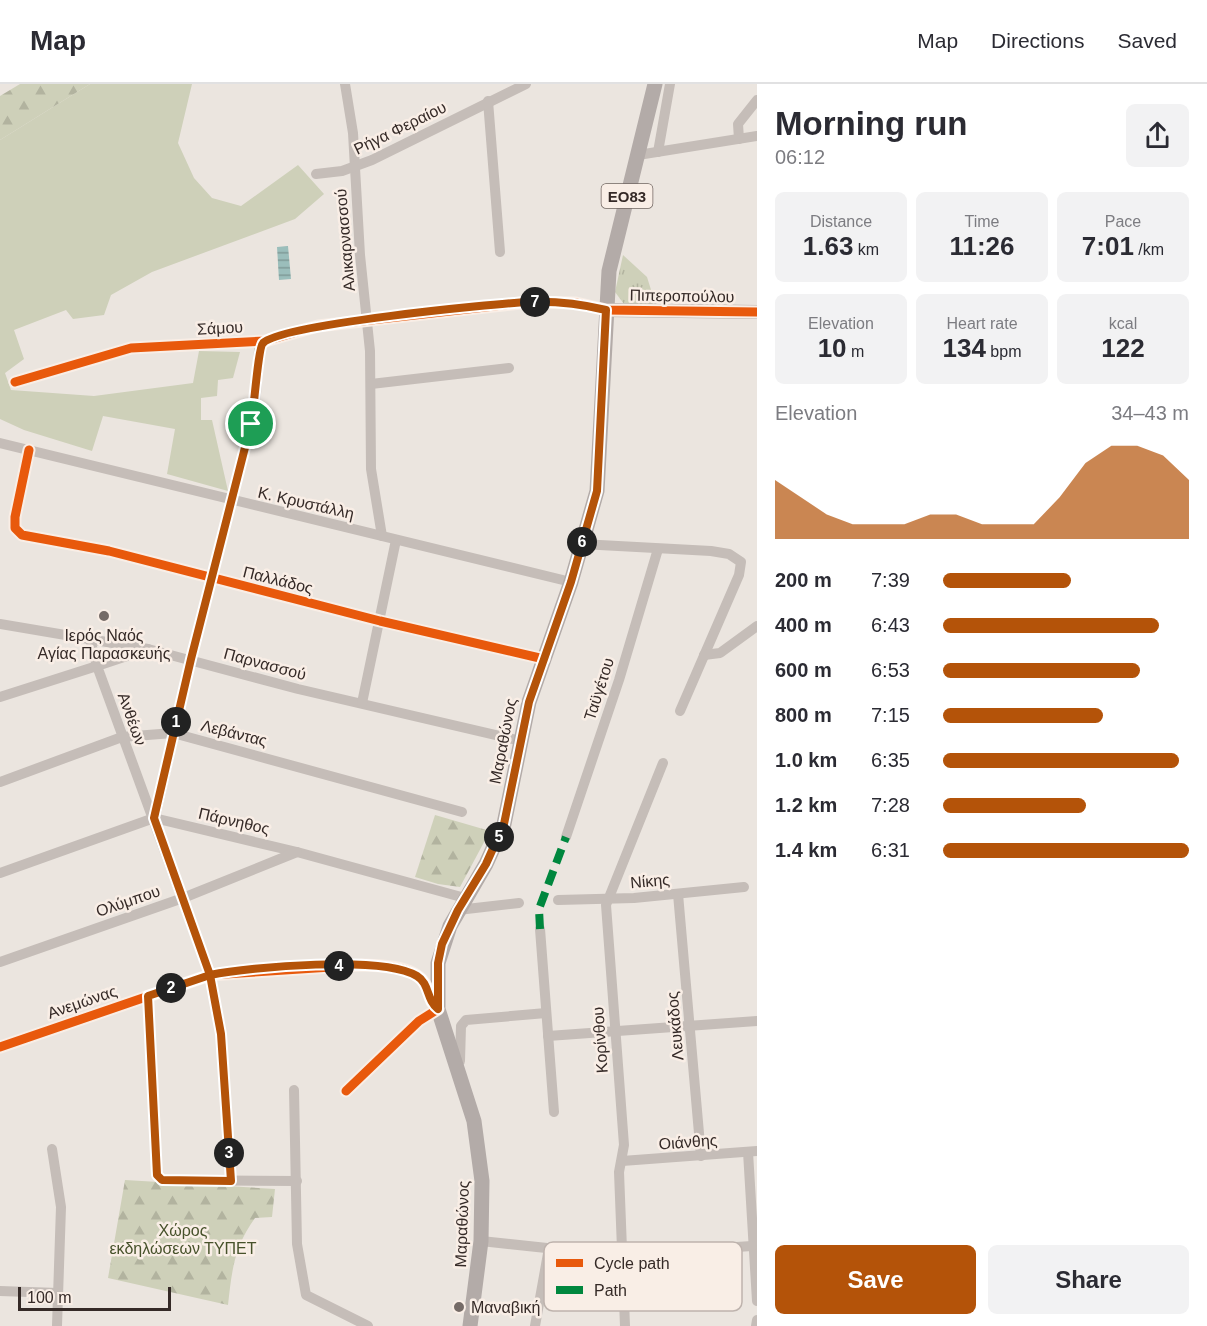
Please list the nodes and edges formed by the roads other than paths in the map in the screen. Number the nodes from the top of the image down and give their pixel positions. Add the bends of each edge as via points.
1 (345, 84) edge
2 (526, 84) edge
3 (655, 84) edge
4 (670, 84) edge
5 (757, 100) edge
6 (488, 101) junction
7 (757, 136) edge
8 (739, 139) junction
9 (658, 152) junction
10 (638, 155) junction
11 (354, 167) junction
12 (316, 174) dead end
13 (500, 252) dead end
14 (606, 310) junction
15 (757, 312) edge
16 (368, 320) junction
17 (265, 341) junction
18 (509, 368) dead end
19 (15, 382) dead end
20 (371, 384) junction
21 (0, 443) edge
22 (30, 450) junction
23 (232, 501) junction
24 (382, 536) junction
25 (396, 540) junction
26 (581, 544) junction
27 (658, 549) junction
28 (212, 579) junction
29 (571, 582) junction
30 (380, 621) junction
31 (0, 624) edge
32 (757, 626) edge
33 (90, 639) junction
34 (148, 649) junction
35 (704, 655) junction
36 (191, 659) junction
37 (544, 659) junction
38 (97, 666) junction
39 (0, 697) edge
40 (362, 703) junction
41 (680, 711) dead end
42 (173, 733) junction
43 (122, 737) junction
44 (521, 741) junction
45 (663, 763) dead end
46 (0, 782) edge
47 (462, 812) dead end
48 (154, 818) junction
49 (566, 837) dead end
50 (297, 852) junction
51 (0, 873) edge
52 (744, 887) dead end
53 (678, 894) junction
54 (183, 898) junction
55 (607, 899) junction
56 (558, 900) dead end
57 (519, 903) dead end
58 (461, 904) junction
59 (540, 929) dead end
60 (0, 962) edge
61 (210, 975) junction
62 (148, 996) junction
63 (438, 1009) junction
64 (546, 1014) junction
65 (757, 1021) edge
66 (690, 1026) junction
67 (614, 1031) junction
68 (548, 1036) junction
69 (0, 1047) edge
70 (455, 1064) junction
71 (294, 1090) dead end
72 (346, 1091) dead end
73 (554, 1112) dead end
74 (52, 1149) dead end
75 (752, 1152) edge
76 (701, 1156) junction
77 (622, 1161) junction
78 (231, 1181) junction
79 (297, 1181) junction
80 (481, 1240) junction
81 (622, 1242) edge
82 (752, 1246) junction
83 (544, 1247) edge
84 (742, 1247) edge
85 (544, 1276) edge
86 (0, 1291) edge
87 (58, 1293) junction
88 (757, 1301) edge
89 (625, 1311) edge
90 (757, 1320) edge
91 (57, 1326) edge
92 (368, 1326) edge
93 (470, 1326) edge
94 (535, 1326) edge
95 (625, 1326) edge
96 (756, 1326) edge

1 - 11 street, Αλικαρνασσού
2 - 6 street, Ρήγα Φεραίου
3 - 10 main road, Μαραθώνος / ΕΟ83
4 - 9 street
5 - 8 street via 738,124
6 - 11 street, Ρήγα Φεραίου
6 - 13 street
7 - 8 street
8 - 9 street
9 - 10 street
10 - 14 main road, Μαραθώνος / ΕΟ83 via 609,271
11 - 12 street, Ρήγα Φεραίου
11 - 16 street, Αλικαρνασσού
14 - 15 street, Πιπεροπούλου
14 - 16 street, Σάμου via 576,303 530,302
14 - 26 main road, Μαραθώνος / ΕΟ83 via 597,491
16 - 17 street, Σάμου via 318,326
16 - 20 street, Αλικαρνασσού
17 - 19 street, Σάμου via 131,348
17 - 23 street via 259,350 251,424
18 - 20 street
20 - 24 street, Αλικαρνασσού via 371,468
21 - 22 street, Κ. Κρυστάλλη
22 - 23 street, Κ. Κρυστάλλη
22 - 28 street, Παλλάδος via 16,503 17,532 109,551
23 - 24 street, Κ. Κρυστάλλη
23 - 28 street
24 - 25 street, Κ. Κρυστάλλη
25 - 29 street, Κ. Κρυστάλλη
25 - 30 street
26 - 27 street
26 - 29 main road, Μαραθώνος / ΕΟ83
27 - 35 street via 729,554 741,562
27 - 49 street, Ταϋγέτου
28 - 30 street, Παλλάδος
28 - 36 street
29 - 37 main road, Μαραθώνος / ΕΟ83
30 - 37 street, Παλλάδος
30 - 40 street
31 - 33 street, Παρνασσού
32 - 35 street via 720,653
33 - 34 street, Παρνασσού
33 - 38 street, Ανθέων
34 - 36 street, Παρνασσού
34 - 38 street
35 - 41 street
36 - 40 street, Παρνασσού
36 - 42 street
37 - 44 main road, Μαραθώνος / ΕΟ83
38 - 39 street
38 - 43 street, Ανθέων
40 - 44 street, Παρνασσού
42 - 43 street, Λεβάντας
42 - 47 street, Λεβάντας
42 - 48 street
43 - 46 street, Λεβάντας
43 - 48 street, Ανθέων
44 - 58 main road, Μαραθώνος / ΕΟ83 via 500,834
45 - 55 street, Κορίνθου
48 - 50 street, Πάρνηθος
48 - 51 street
48 - 54 street, Ανθέων
50 - 54 street, Ολύμπου
50 - 58 street, Πάρνηθος
52 - 53 street, Νίκης
53 - 55 street, Νίκης
53 - 66 street, Λευκάδος
54 - 60 street, Ολύμπου
54 - 61 street, Ανθέων
55 - 56 street, Νίκης
55 - 67 street, Κορίνθου
57 - 58 street
58 - 63 main road, Μαραθώνος / ΕΟ83 via 442,944
59 - 64 street
61 - 62 street, Ανεμώνας
61 - 63 street, Ανεμώνας via 385,966 420,978 430,1002
61 - 78 street, Ανθέων via 221,1034
62 - 69 street, Ανεμώνας
62 - 78 street via 157,1175 162,1180
63 - 70 main road, Μαραθώνος / ΕΟ83
63 - 72 street via 419,1021
64 - 68 street
64 - 70 street via 466,1020 461,1026 460,1061
65 - 66 street
66 - 67 street
66 - 76 street, Λευκάδος
67 - 68 street
67 - 77 street, Κορίνθου
68 - 73 street
70 - 80 main road, Μαραθώνος / ΕΟ83 via 477,1140 482,1180
71 - 79 street
74 - 87 street via 61,1206
75 - 76 street, Οιάνθης
75 - 82 street
76 - 77 street, Οιάνθης
77 - 81 street, Κορίνθου via 619,1172
78 - 79 street
79 - 92 street via 297,1244 306,1295
80 - 83 street
80 - 93 main road, Μαραθώνος / ΕΟ83
82 - 84 street
82 - 88 street
85 - 94 street
86 - 87 street
87 - 91 street
89 - 95 street, Κορίνθου
90 - 96 street

